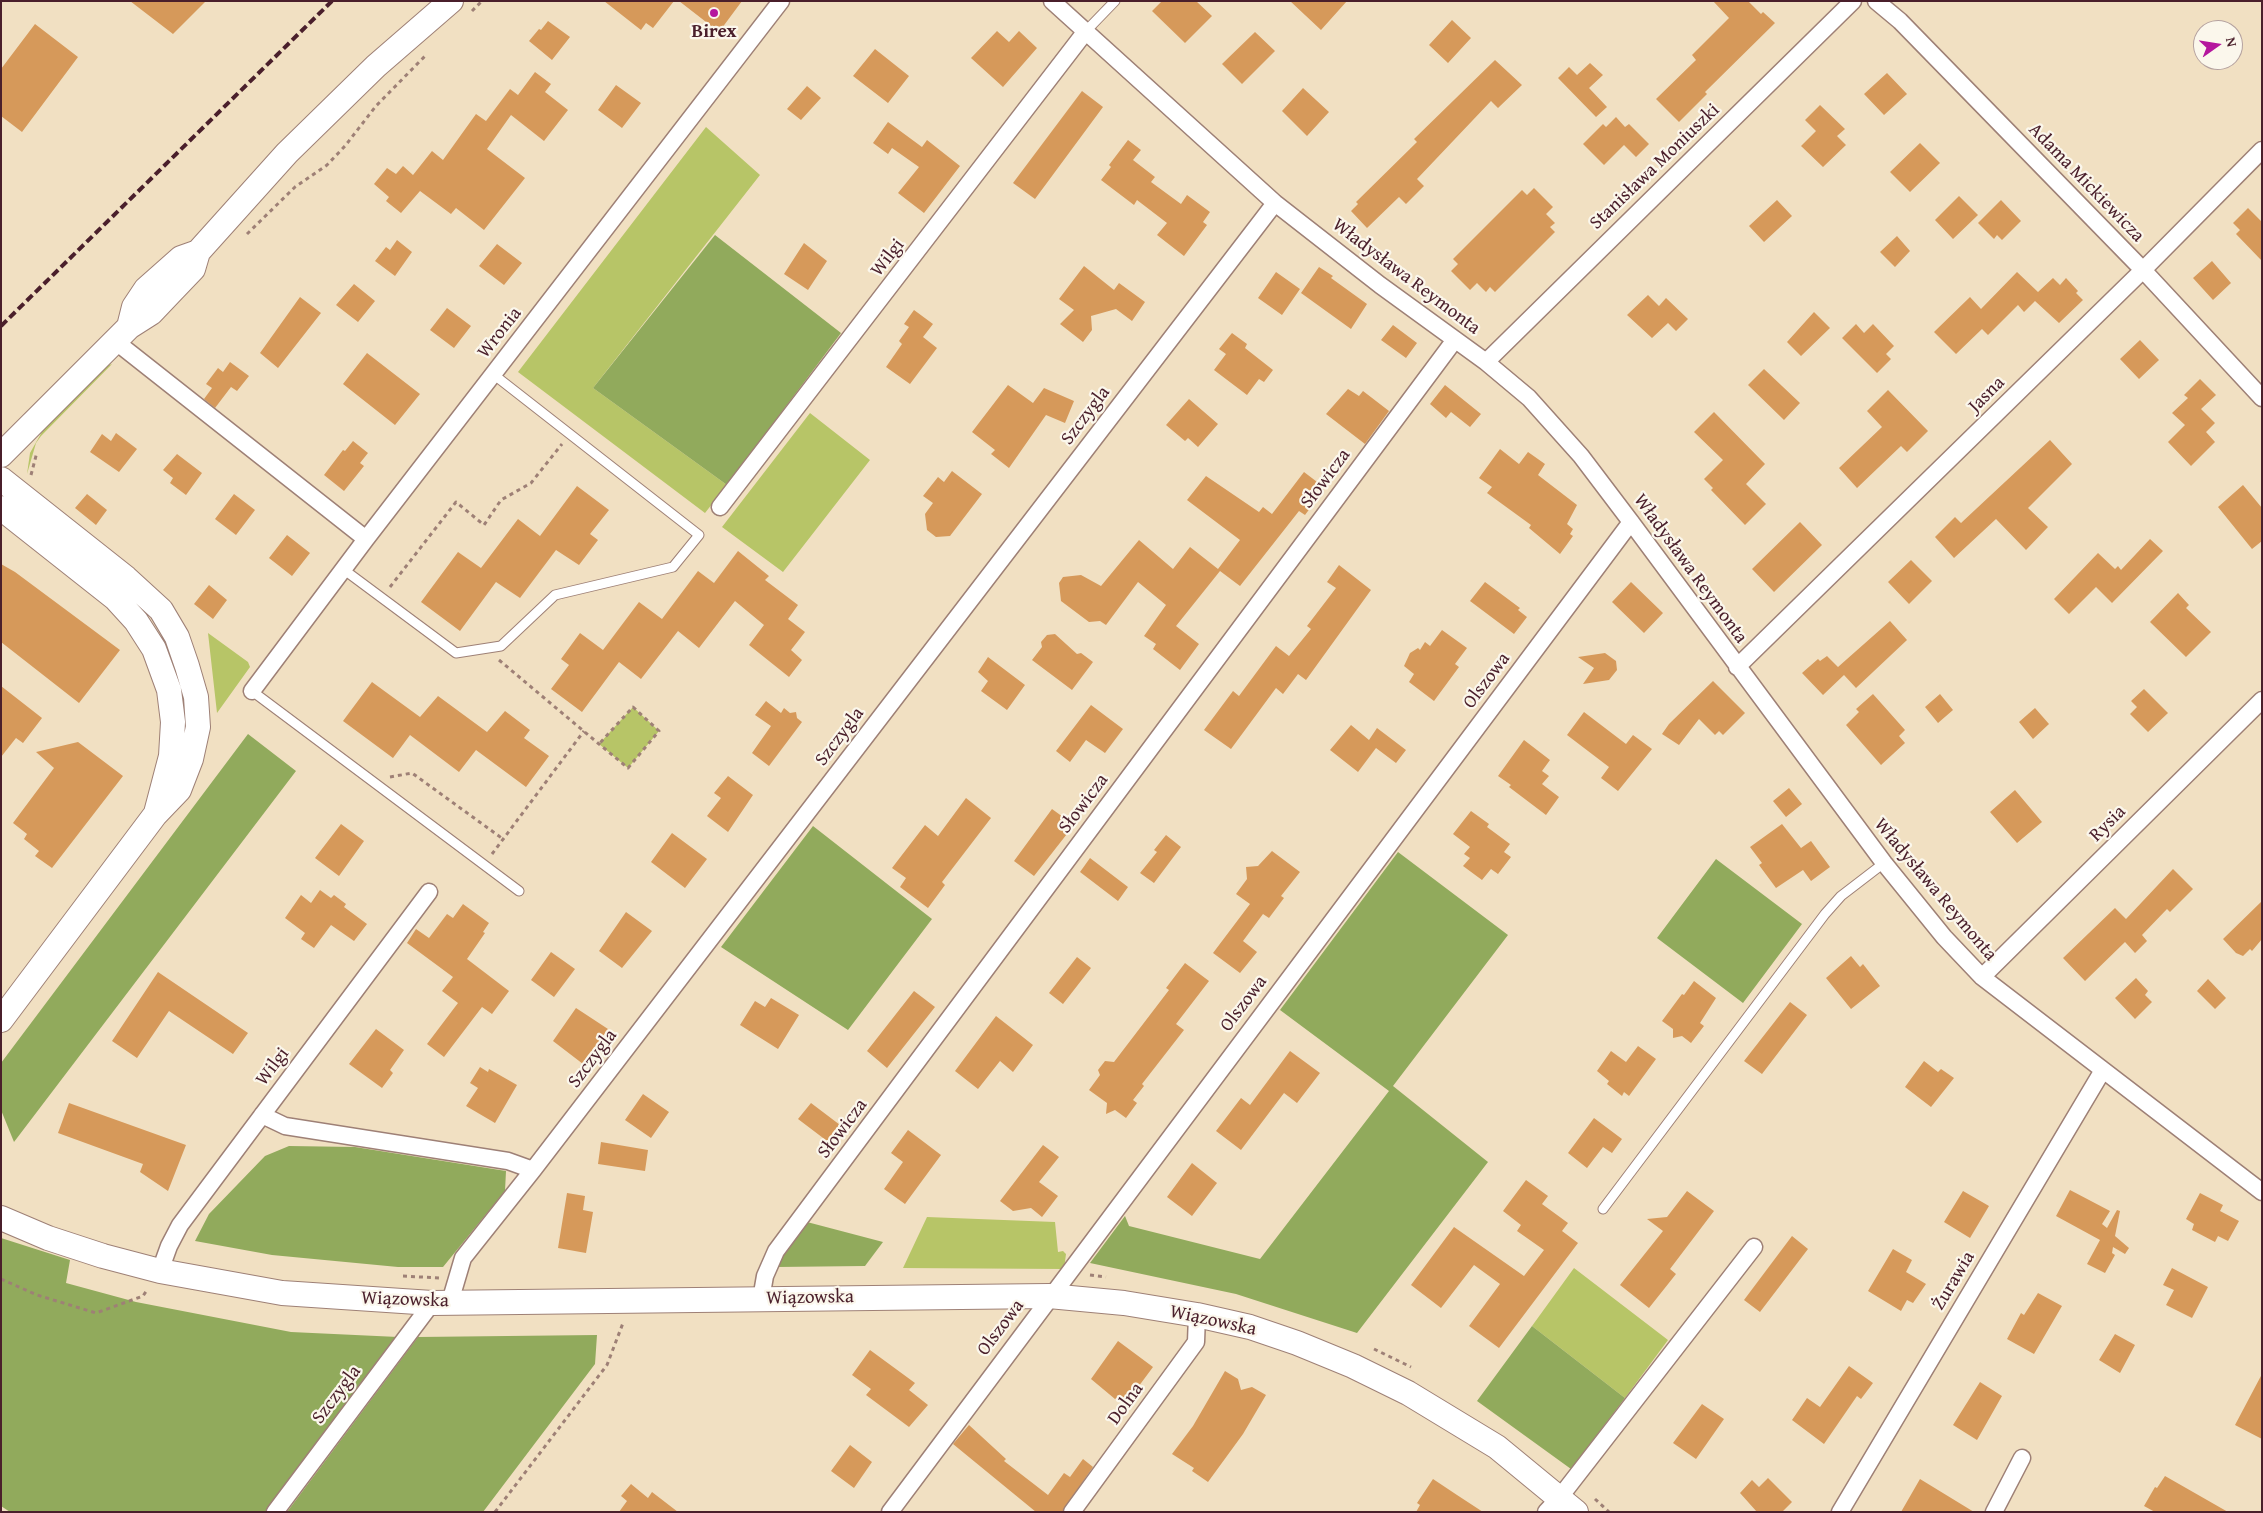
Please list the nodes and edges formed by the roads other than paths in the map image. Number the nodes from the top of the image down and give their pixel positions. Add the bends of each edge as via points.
1 (451, 1) edge
2 (781, 1) edge
3 (1052, 1) edge
4 (1115, 1) edge
5 (1853, 1) edge
6 (1876, 1) edge
7 (1086, 31) junction
8 (2262, 150) edge
9 (1275, 203) junction
10 (2143, 270) junction
11 (122, 334) junction
12 (1454, 341) junction
13 (1486, 362) junction
14 (493, 374) junction
15 (2262, 398) edge
16 (1, 455) edge
17 (1, 479) edge
18 (720, 507) dead end
19 (1, 508) edge
20 (1632, 522) junction
21 (366, 539) junction
22 (344, 569) junction
23 (1737, 667) junction
24 (252, 691) joint
25 (2262, 700) edge
26 (155, 815) junction
27 (1884, 863) junction
28 (518, 891) dead end
29 (428, 892) dead end
30 (1982, 977) junction
31 (1, 1020) edge
32 (2103, 1070) junction
33 (262, 1115) junction
34 (533, 1170) junction
35 (2262, 1192) edge
36 (1603, 1209) dead end
37 (1, 1218) edge
38 (1754, 1247) dead end
39 (160, 1271) junction
40 (1049, 1296) junction
41 (761, 1299) junction
42 (441, 1303) junction
43 (1197, 1315) junction
44 (2022, 1458) dead end
45 (1561, 1507) edge
46 (275, 1512) edge
47 (890, 1512) edge
48 (1072, 1512) edge
49 (1840, 1512) edge
50 (1994, 1512) edge

1 - 11 main road via 376,66 294,146 198,252 192,269 181,282 151,313
2 - 14 street, Wronia
3 - 7 street, Władysława Reymonta
4 - 7 lane
5 - 13 street, Stanisława Moniuszki
6 - 10 street, Adama Mickiewicza via 1900,21
7 - 9 street, Władysława Reymonta
7 - 18 street, Wilgi
8 - 10 street, Jasna
9 - 12 street, Władysława Reymonta
9 - 34 street, Szczygla
10 - 15 street, Adama Mickiewicza
10 - 23 street, Jasna
11 - 16 main road
11 - 21 street
12 - 13 street, Władysława Reymonta
12 - 41 street, Słowicza via 776,1251 765,1276
13 - 20 street, Władysława Reymonta via 1529,398 1581,456
14 - 21 street, Wronia
14 - 22 lane via 699,535 673,567 555,595 501,646 456,654
17 - 26 main road via 140,590 161,610 177,637 196,697 198,726 191,759 179,790
19 - 26 main road via 115,598 136,621 154,649 169,690 173,722 171,756
20 - 23 street, Władysława Reymonta
20 - 40 street, Olszowa
21 - 22 street, Wronia
22 - 24 street, Wronia
23 - 27 street, Władysława Reymonta
24 - 28 lane
25 - 30 street, Rysia
26 - 31 main road
27 - 30 street, Władysława Reymonta via 1944,937
27 - 36 lane via 1841,896 1825,914
29 - 33 street, Wilgi
30 - 32 street, Władysława Reymonta
32 - 35 street, Władysława Reymonta
32 - 49 street, Żurawia
33 - 34 street via 285,1126 508,1161
33 - 39 street, Wilgi via 180,1225
34 - 42 street, Szczygla via 463,1258
37 - 39 main road, Wiązowska via 48,1238
38 - 45 street
39 - 42 main road, Wiązowska via 282,1293
40 - 41 main road, Wiązowska
40 - 43 main road, Wiązowska via 1124,1303
40 - 47 street, Olszowa
41 - 42 main road, Wiązowska
42 - 46 street, Szczygla
43 - 45 main road, Wiązowska via 1250,1327 1297,1343 1408,1393 1497,1447
43 - 48 street, Dolna via 1196,1342
44 - 50 street

